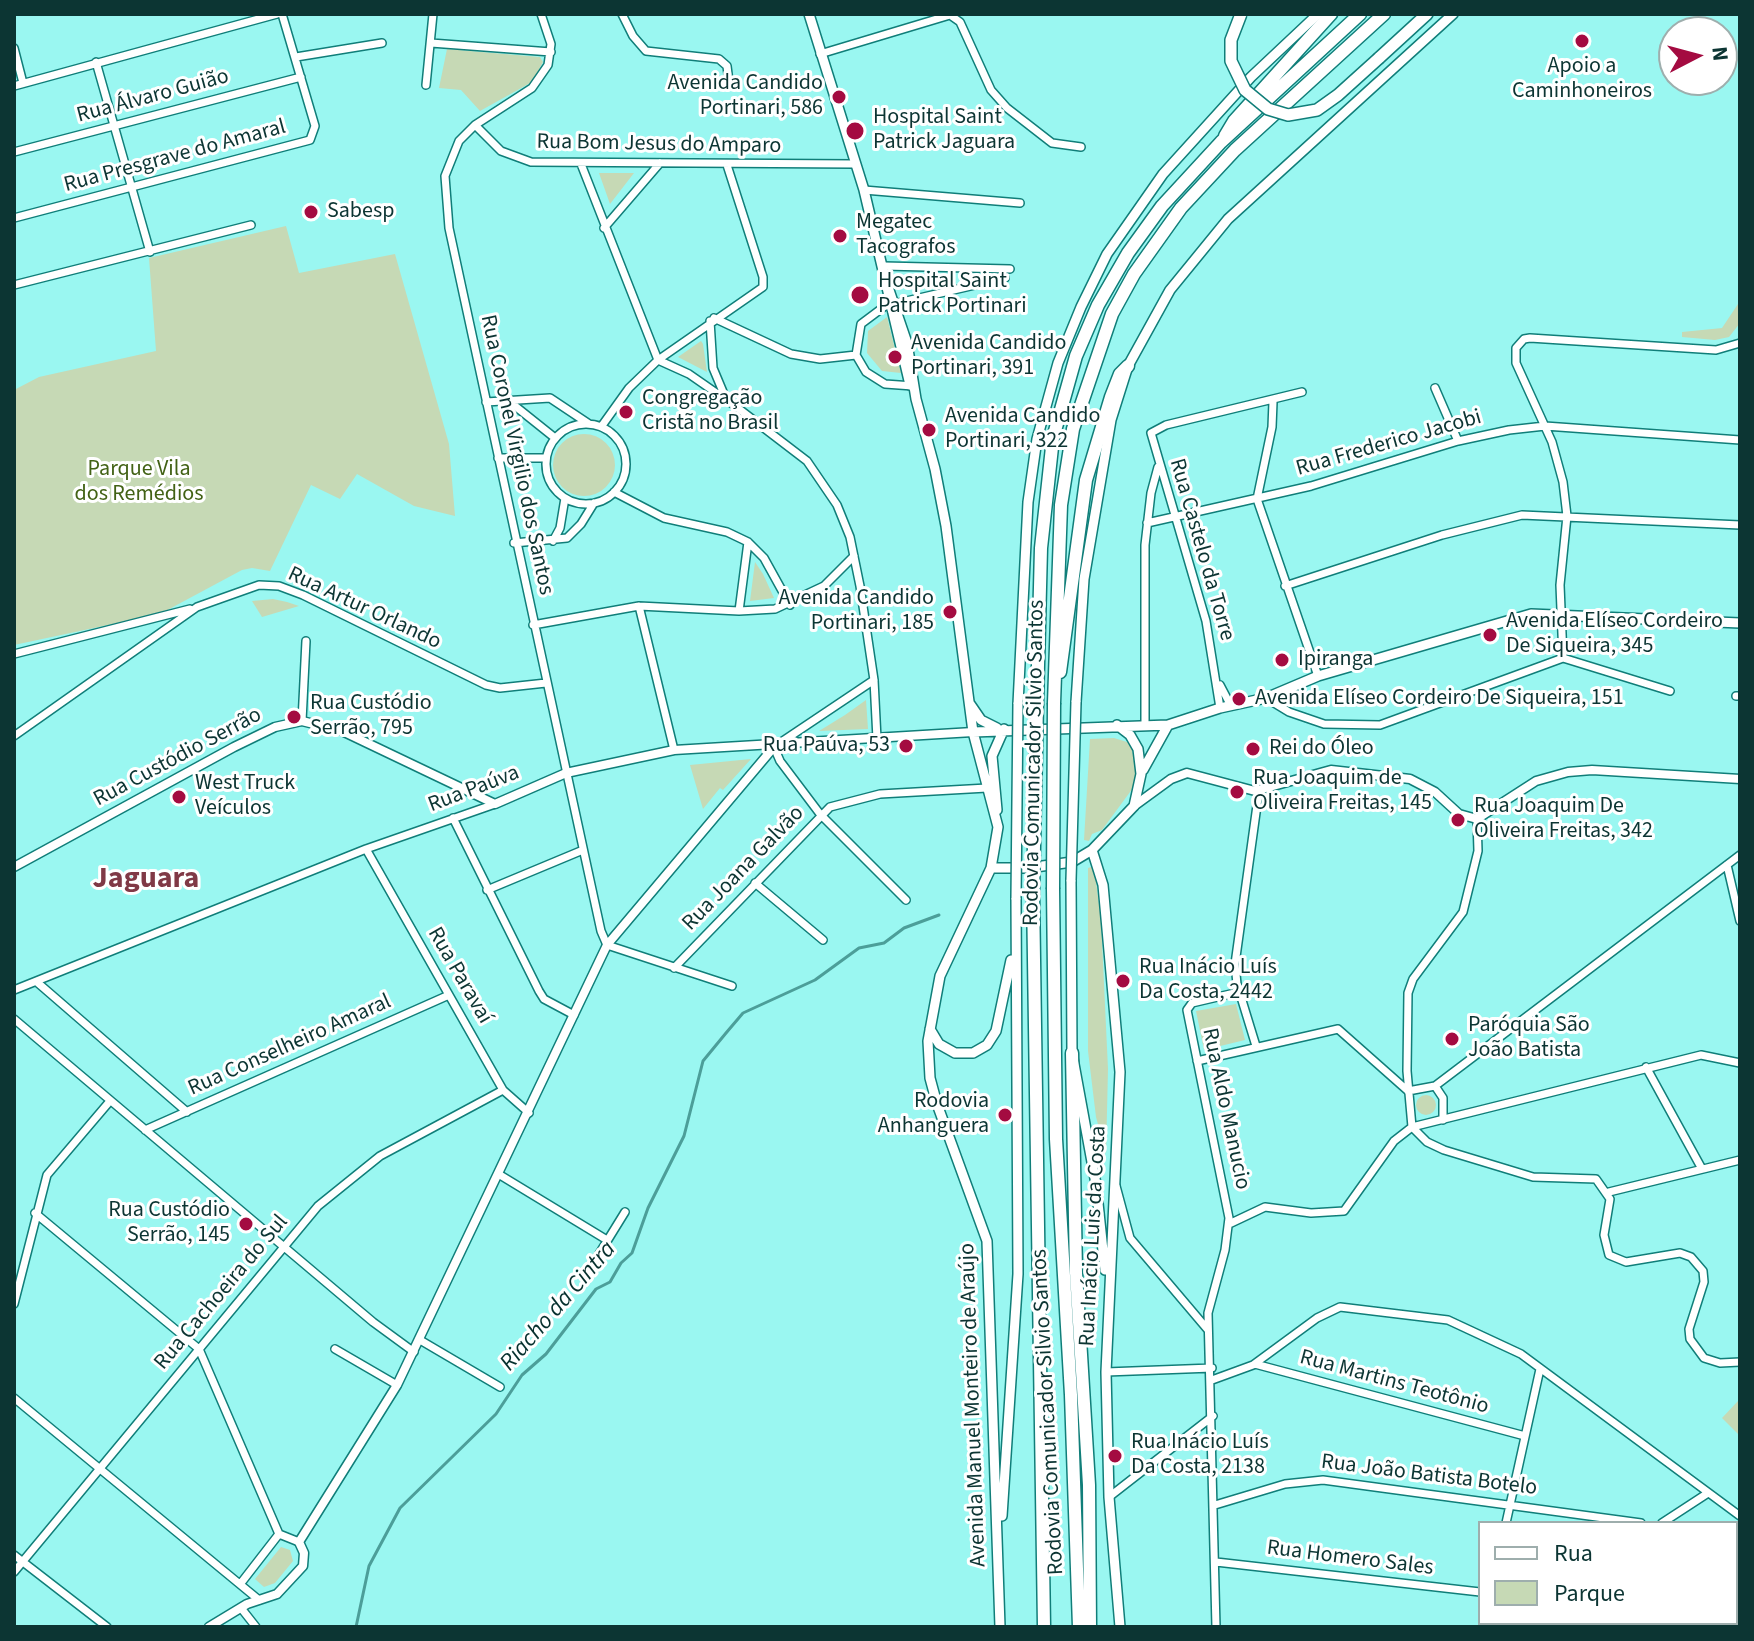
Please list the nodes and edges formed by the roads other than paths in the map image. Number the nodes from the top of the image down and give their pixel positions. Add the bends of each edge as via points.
1 (280, 14) edge
2 (433, 14) edge
3 (541, 14) edge
4 (622, 14) edge
5 (809, 14) edge
6 (1241, 14) edge
7 (1318, 14) edge
8 (1331, 14) edge
9 (1360, 14) edge
10 (1384, 14) edge
11 (1427, 14) edge
12 (1453, 14) edge
13 (382, 43) dead end
14 (431, 43) junction
15 (14, 48) edge
16 (551, 52) junction
17 (820, 54) junction
18 (296, 57) junction
19 (96, 62) junction
20 (301, 77) junction
21 (729, 82) dead end
22 (23, 83) junction
23 (426, 85) dead end
24 (14, 86) edge
25 (115, 125) junction
26 (475, 125) junction
27 (1221, 142) junction
28 (1081, 147) dead end
29 (14, 152) edge
30 (660, 163) junction
31 (581, 164) junction
32 (855, 164) junction
33 (727, 165) junction
34 (133, 186) junction
35 (864, 190) junction
36 (1020, 203) dead end
37 (14, 218) edge
38 (251, 225) dead end
39 (604, 228) junction
40 (150, 252) junction
41 (884, 266) junction
42 (1010, 269) dead end
43 (1005, 278) dead end
44 (14, 285) edge
45 (893, 305) junction
46 (712, 320) junction
47 (1740, 343) edge
48 (856, 355) junction
49 (658, 360) junction
50 (1128, 366) junction
51 (912, 386) junction
52 (1435, 388) dead end
53 (1302, 392) dead end
54 (726, 399) junction
55 (508, 401) junction
56 (486, 402) junction
57 (1273, 402) junction
58 (589, 424) junction
59 (1545, 426) junction
60 (601, 427) junction
61 (555, 438) junction
62 (1740, 440) edge
63 (1458, 441) junction
64 (498, 458) junction
65 (546, 458) junction
66 (1158, 467) junction
67 (614, 492) junction
68 (565, 498) junction
69 (1257, 499) junction
70 (594, 503) junction
71 (1567, 516) junction
72 (1174, 517) junction
73 (1147, 523) junction
74 (1740, 525) edge
75 (553, 541) junction
76 (748, 542) junction
77 (514, 543) junction
78 (854, 556) junction
79 (1285, 586) junction
80 (790, 605) junction
81 (639, 606) junction
82 (197, 607) junction
83 (739, 611) junction
84 (1560, 615) junction
85 (1740, 623) edge
86 (533, 625) junction
87 (306, 641) dead end
88 (14, 654) edge
89 (1563, 658) junction
90 (1318, 676) junction
91 (874, 680) junction
92 (546, 683) junction
93 (1670, 691) dead end
94 (1266, 698) junction
95 (968, 700) junction
96 (1054, 701) junction
97 (1226, 707) junction
98 (302, 721) junction
99 (1114, 724) junction
100 (1145, 724) junction
101 (1168, 725) junction
102 (1004, 729) junction
103 (973, 732) junction
104 (14, 736) edge
105 (877, 739) junction
106 (774, 747) junction
107 (674, 750) junction
108 (566, 773) junction
109 (1141, 774) junction
110 (1740, 779) edge
111 (987, 788) junction
112 (1259, 791) junction
113 (495, 804) junction
114 (1134, 806) junction
115 (820, 814) junction
116 (453, 818) junction
117 (996, 819) junction
118 (1477, 819) junction
119 (366, 849) junction
120 (583, 850) junction
121 (1092, 850) junction
122 (1740, 855) edge
123 (1727, 865) junction
124 (14, 867) edge
125 (991, 868) junction
126 (755, 883) junction
127 (487, 890) junction
128 (906, 900) dead end
129 (1740, 921) edge
130 (823, 940) dead end
131 (607, 945) junction
132 (1014, 948) junction
133 (674, 968) junction
134 (38, 983) junction
135 (732, 986) dead end
136 (14, 990) edge
137 (1239, 992) junction
138 (449, 995) junction
139 (574, 1015) junction
140 (14, 1019) edge
141 (930, 1029) junction
142 (1256, 1046) junction
143 (1072, 1053) junction
144 (1197, 1061) junction
145 (1740, 1063) edge
146 (1646, 1067) junction
147 (1435, 1086) junction
148 (503, 1090) junction
149 (1408, 1091) junction
150 (110, 1101) junction
151 (187, 1112) junction
152 (529, 1113) junction
153 (1443, 1120) junction
154 (1412, 1127) junction
155 (145, 1130) junction
156 (1740, 1160) edge
157 (1702, 1169) junction
158 (500, 1175) junction
159 (1115, 1183) junction
160 (1609, 1192) junction
161 (625, 1212) dead end
162 (35, 1213) junction
163 (1229, 1224) junction
164 (1111, 1233) junction
165 (1130, 1238) junction
166 (607, 1240) junction
167 (284, 1247) junction
168 (596, 1259) dead end
169 (1108, 1283) junction
170 (14, 1304) edge
171 (1209, 1332) junction
172 (420, 1340) junction
173 (199, 1349) junction
174 (335, 1349) dead end
175 (414, 1352) junction
176 (1740, 1362) edge
177 (1255, 1364) junction
178 (1212, 1368) junction
179 (1540, 1369) junction
180 (1106, 1372) junction
181 (1212, 1380) junction
182 (397, 1385) junction
183 (500, 1387) dead end
184 (14, 1398) edge
185 (1213, 1416) junction
186 (1525, 1436) junction
187 (99, 1467) junction
188 (1108, 1477) junction
189 (1132, 1480) junction
190 (1708, 1493) junction
191 (1109, 1497) junction
192 (1510, 1504) junction
193 (1215, 1505) junction
194 (1740, 1516) edge
195 (1506, 1521) edge
196 (1627, 1521) edge
197 (1665, 1521) edge
198 (279, 1534) junction
199 (299, 1542) junction
200 (998, 1552) junction
201 (14, 1555) edge
202 (22, 1562) junction
203 (1216, 1562) junction
204 (14, 1572) edge
205 (241, 1583) junction
206 (1478, 1592) edge
207 (259, 1600) junction
208 (241, 1608) junction
209 (107, 1627) edge
210 (209, 1627) edge
211 (256, 1627) edge
212 (1000, 1627) edge
213 (1044, 1627) edge
214 (1079, 1627) edge
215 (1090, 1627) edge
216 (1120, 1627) edge
217 (1216, 1627) edge

1 - 18 street, Rua Presgrave do Amaral
1 - 19 street
2 - 14 street
3 - 16 street
4 - 21 street via 646,51 719,59 727,66
5 - 17 main road
6 - 11 main road, bridge via 1231,40 1231,61 1245,90 1268,109 1288,115 1317,110 1338,95
7 - 132 main road, bridge via 1251,77 1163,174 1107,254 1058,363 1037,439 1028,502
8 - 27 highway
9 - 27 highway, Rodovia Comunicador Silvio Santos
10 - 96 highway, Rodovia Comunicador Silvio Santos via 1235,150 1181,208 1112,314 1073,429 1061,505
12 - 50 main road via 1228,219 1170,290
13 - 18 street
14 - 16 street
14 - 23 street
15 - 22 street
16 - 26 street, Rua Coronel Virgilio dos Santos via 532,88
17 - 28 street via 950,15 960,22 991,90 1007,108 1052,143
17 - 32 main road
18 - 20 street, Rua Presgrave do Amaral
19 - 22 street
19 - 25 street
20 - 25 street, Rua Álvaro Guião
20 - 34 street, Rua Presgrave do Amaral via 315,126 310,140
22 - 24 street
25 - 29 street, Rua Álvaro Guião
25 - 34 street
26 - 31 street, Rua Bom Jesus do Amparo via 513,158
26 - 56 street, Rua Coronel Virgilio dos Santos via 450,159 444,199
27 - 213 highway, Rodovia Comunicador Silvio Santos, bridge via 1162,206 1098,305 1076,356 1053,438 1046,489 1033,893
30 - 31 street, Rua Bom Jesus do Amparo
30 - 33 street, Rua Bom Jesus do Amparo
30 - 39 street
31 - 39 street
32 - 33 street, Rua Bom Jesus do Amparo
32 - 35 main road
33 - 46 street via 764,284
34 - 37 street, Rua Presgrave do Amaral
34 - 40 street
35 - 36 street
35 - 41 main road
38 - 40 street
39 - 49 street
40 - 44 street
41 - 42 street
41 - 45 main road
43 - 45 street
45 - 48 street via 877,309 861,324
45 - 51 main road
46 - 48 street via 791,354 820,359
46 - 49 street
46 - 54 street via 713,368
47 - 59 street via 1716,350 1530,338 1519,343 1514,355
48 - 51 street via 875,379
49 - 54 street
49 - 60 street
50 - 96 highway via 1111,397 1086,480
50 - 143 main road, bridge via 1095,497 1084,579 1071,880
51 - 95 main road via 946,526
52 - 63 street
53 - 57 street
54 - 78 street via 818,473 837,505
55 - 56 street
55 - 58 street via 550,398
55 - 61 street
56 - 64 street, Rua Coronel Virgilio dos Santos
57 - 66 street, Rua Castelo da Torre via 1152,431
57 - 69 street
58 - 60 street
58 - 61 street via 576,425
59 - 62 street, Rua Frederico Jacobi
59 - 63 street, Rua Frederico Jacobi
59 - 71 street via 1559,465
60 - 67 street via 612,433 625,456
61 - 65 street
63 - 69 street, Rua Frederico Jacobi
64 - 65 street
64 - 77 street, Rua Coronel Virgilio dos Santos
65 - 68 street via 549,481
66 - 72 street, Rua Castelo da Torre
66 - 73 street
67 - 70 street
67 - 76 street via 664,518
68 - 70 street
68 - 75 street
69 - 72 street, Rua Frederico Jacobi
69 - 79 street
70 - 75 street via 575,532
71 - 74 street
71 - 79 street via 1522,515 1486,522
71 - 84 street
72 - 73 street, Rua Frederico Jacobi
72 - 97 street, Rua Castelo da Torre
73 - 100 street
75 - 77 street
76 - 80 street via 764,558
76 - 83 street
77 - 86 street, Rua Coronel Virgilio dos Santos
78 - 80 street via 824,586
78 - 91 street
79 - 90 street
80 - 83 street
81 - 83 street
81 - 86 street
81 - 107 street
82 - 88 street
82 - 92 street, Rua Artur Orlando via 243,588 279,586 486,685
82 - 104 street, Rua Artur Orlando
84 - 85 main road
84 - 89 street
84 - 90 main road via 1516,617
86 - 92 street, Rua Coronel Virgilio dos Santos
87 - 98 street
89 - 93 street
89 - 94 street via 1380,725 1324,724
90 - 94 main road
91 - 105 street
91 - 106 street
92 - 108 street, Rua Coronel Virgilio dos Santos
94 - 97 main road
95 - 102 main road via 987,725
95 - 103 main road
96 - 214 highway, Rodovia Comunicador Silvio Santos, bridge via 1056,1139
97 - 101 main road
98 - 113 street via 342,731
98 - 124 street, Rua Custódio Serrão via 275,727 234,747
99 - 100 main road
99 - 102 main road
99 - 109 main road via 1138,749
100 - 101 main road
101 - 109 main road
102 - 103 main road
102 - 117 main road via 992,756
103 - 105 street, Rua Paúva
103 - 111 main road
105 - 106 street, Rua Paúva
106 - 107 street, Rua Paúva
106 - 115 street
106 - 131 street
107 - 108 street, Rua Paúva
108 - 113 street, Rua Paúva
108 - 120 street, Rua Coronel Virgilio dos Santos
109 - 114 main road
110 - 118 street via 1568,772 1536,781
111 - 115 street, Rua Joana Galvão via 864,796
111 - 117 main road
112 - 114 street via 1187,773
112 - 118 street via 1320,772 1363,772 1426,785 1459,814
112 - 137 street via 1238,933
113 - 116 street, Rua Paúva
114 - 121 main road
115 - 126 street, Rua Joana Galvão
115 - 128 street
116 - 119 street, Rua Paúva
116 - 127 street
117 - 125 main road, Avenida Manuel Monteiro de Araújo via 998,841
118 - 149 street via 1478,851 1463,912 1409,988
119 - 134 street, Rua Paúva
119 - 138 street, Rua Paravaí
120 - 127 street
120 - 131 street, Rua Coronel Virgilio dos Santos
121 - 125 main road via 1060,865
121 - 159 main road, Rua Inácio Luis da Costa via 1103,885 1120,1072
122 - 123 street
123 - 129 street
123 - 147 street
125 - 141 main road, Avenida Manuel Monteiro de Araújo via 940,976
126 - 130 street
126 - 133 street, Rua Joana Galvão
127 - 139 street via 544,999
131 - 133 street
131 - 139 street
132 - 141 main road via 996,1031 987,1045 973,1053 955,1053 939,1044
132 - 200 main road via 1018,1274
133 - 135 street
134 - 136 street, Rua Paúva
134 - 151 street
137 - 142 street
137 - 144 street, Rua Aldo Manucio via 1188,1006
138 - 148 street, Rua Paravaí
138 - 151 street, Rua Conselheiro Amaral
139 - 152 street
140 - 150 street
141 - 200 main road, Avenida Manuel Monteiro de Araújo via 934,1091 987,1241
142 - 144 street
142 - 149 street via 1341,1030
143 - 169 main road
143 - 215 highway
144 - 163 street, Rua Aldo Manucio
145 - 146 street via 1701,1055
146 - 153 street
146 - 157 street
147 - 149 street
147 - 153 street via 1443,1098
148 - 152 street, Rua Paravaí
148 - 167 street, Rua Cachoeira do Sul via 380,1156 318,1206
149 - 154 street
150 - 155 street
150 - 162 street via 54,1164
151 - 155 street, Rua Conselheiro Amaral
152 - 158 street
153 - 154 street
154 - 160 street via 1444,1150 1541,1178 1596,1179
154 - 163 street via 1394,1141 1344,1211 1265,1207
155 - 167 street
156 - 157 street
157 - 160 street
158 - 166 street
158 - 172 street
159 - 164 main road, Rua Inácio Luis da Costa
159 - 165 street
160 - 176 street via 1604,1235 1609,1255 1626,1262 1680,1253 1691,1257 1703,1271 1704,1282 1690,1339 1704,1358
161 - 166 street
162 - 170 street
162 - 173 street
163 - 171 street via 1209,1307
164 - 165 street
164 - 169 main road, Rua Inácio Luis da Costa
165 - 171 street
166 - 168 street
167 - 173 street, Rua Cachoeira do Sul
167 - 175 street
169 - 180 main road, Rua Inácio Luis da Costa
171 - 178 street
172 - 175 street
172 - 183 street
173 - 187 street, Rua Cachoeira do Sul
173 - 198 street
174 - 182 street
175 - 182 street
177 - 179 street via 1317,1318 1346,1306 1448,1320 1500,1343
177 - 181 street
177 - 186 street, Rua Martins Teotônio
178 - 180 street
178 - 181 street
179 - 186 street
179 - 190 street
180 - 188 main road, Rua Inácio Luis da Costa
181 - 185 street
182 - 199 street
184 - 187 street
185 - 189 street
185 - 193 street
186 - 192 street
187 - 202 street, Rua Cachoeira do Sul
187 - 205 street
188 - 189 street
188 - 191 main road, Rua Inácio Luis da Costa
189 - 191 street
190 - 194 street
190 - 197 street
191 - 216 main road, Rua Inácio Luis da Costa
192 - 193 street, Rua João Batista Botelo via 1323,1480 1285,1484
192 - 195 street
192 - 196 street, Rua João Batista Botelo
193 - 203 street
198 - 199 street
198 - 205 street
199 - 207 street via 304,1560 298,1575 277,1594
200 - 212 main road, Avenida Manuel Monteiro de Araújo
201 - 202 street
202 - 204 street, Rua Cachoeira do Sul
202 - 209 street
203 - 206 street, Rua Homero Sales
203 - 217 street
205 - 207 street
207 - 208 street
208 - 210 street
208 - 211 street

